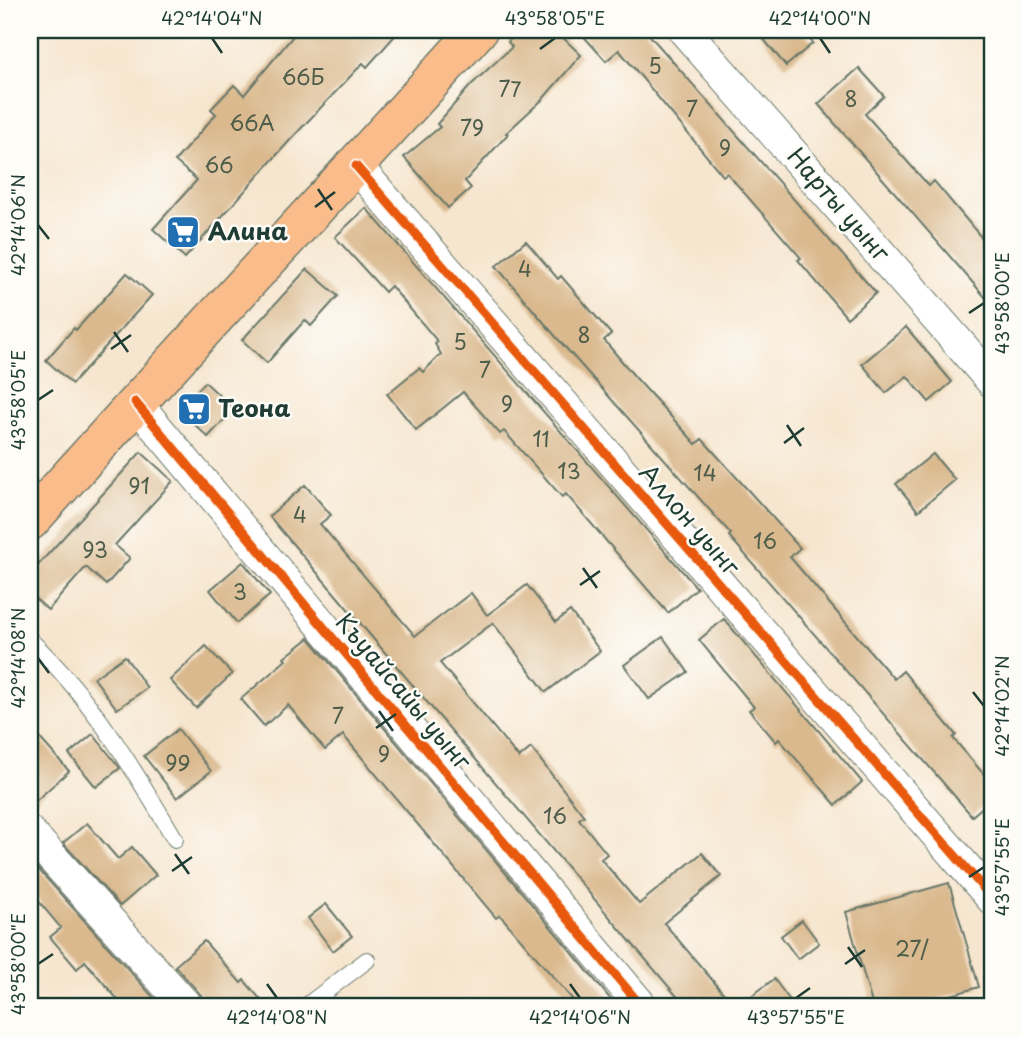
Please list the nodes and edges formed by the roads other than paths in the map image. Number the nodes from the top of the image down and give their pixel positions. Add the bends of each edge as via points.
1 (478, 30) edge
2 (684, 30) edge
3 (356, 166) junction
4 (992, 381) edge
5 (135, 402) junction
6 (30, 521) edge
7 (30, 640) edge
8 (30, 834) edge
9 (175, 839) dead end
10 (992, 898) edge
11 (367, 960) dead end
12 (187, 1007) edge
13 (305, 1007) edge
14 (642, 1007) edge

1 - 3 highway
2 - 4 street, Нарты уынг
3 - 5 highway
3 - 10 street, Аллон уынг
5 - 6 highway
5 - 14 street, Къуайсайы уынг
7 - 9 lane via 83,697 130,763
8 - 12 street
11 - 13 lane

